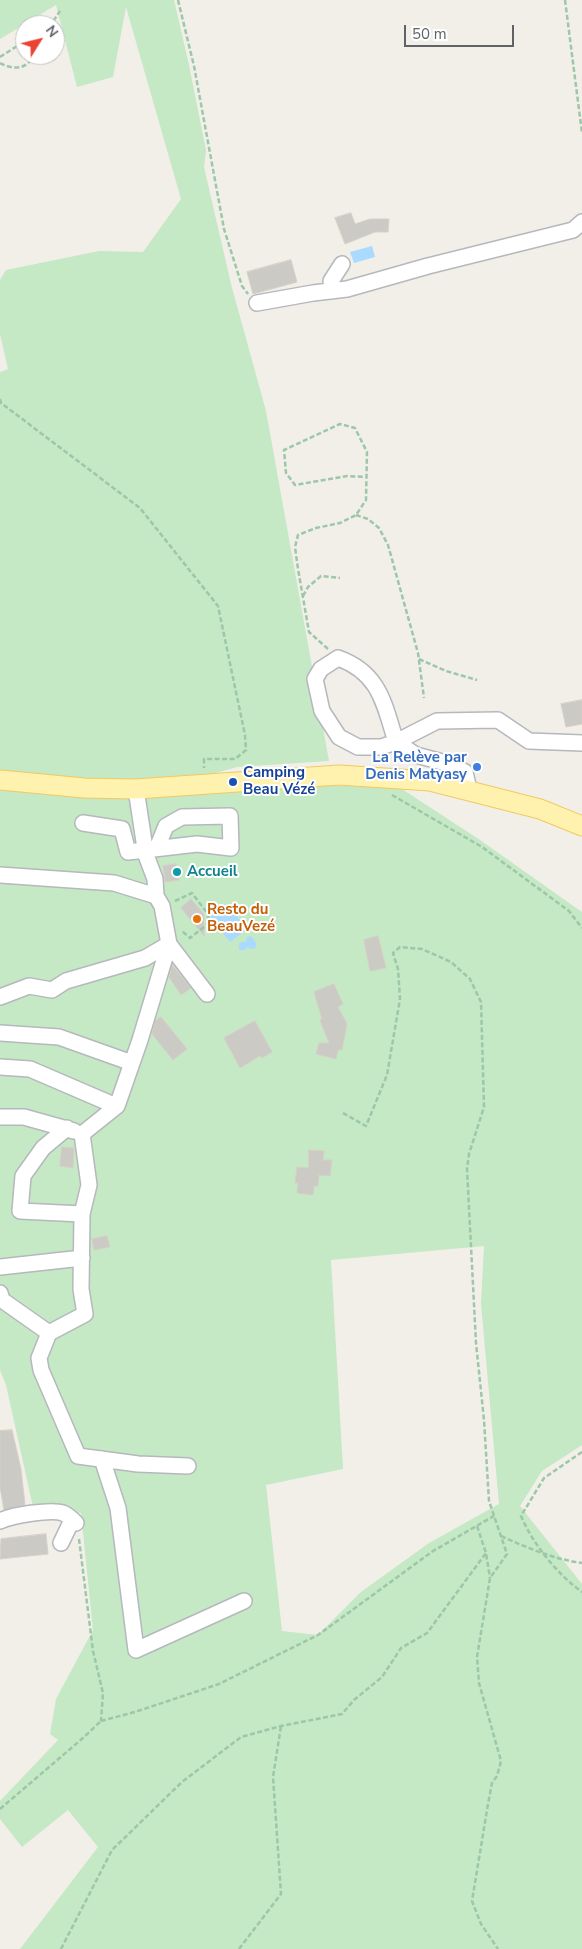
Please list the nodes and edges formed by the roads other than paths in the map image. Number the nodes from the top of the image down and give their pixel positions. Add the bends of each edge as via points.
1 (582, 222) edge
2 (342, 264) dead end
3 (332, 291) junction
4 (257, 303) road end
5 (396, 742) junction
6 (582, 743) edge
7 (0, 780) edge
8 (136, 789) junction
9 (469, 790) junction
10 (83, 823) dead end
11 (582, 826) edge
12 (151, 849) junction
13 (0, 876) edge
14 (159, 901) junction
15 (168, 944) junction
16 (207, 994) dead end
17 (0, 997) edge
18 (0, 1033) edge
19 (132, 1063) junction
20 (0, 1067) edge
21 (116, 1106) junction
22 (0, 1117) edge
23 (66, 1128) junction
24 (82, 1134) junction
25 (82, 1214) junction
26 (82, 1258) junction
27 (0, 1266) edge
28 (0, 1293) edge
29 (49, 1333) junction
30 (102, 1459) junction
31 (188, 1466) dead end
32 (0, 1520) edge
33 (61, 1543) dead end
34 (244, 1601) dead end

1 - 3 lane via 573,230
2 - 3 lane via 331,281
3 - 4 lane
5 - 5 lane via 381,747 358,747 338,737 322,711 315,679 321,669 338,658 355,664 371,679 382,698
5 - 6 lane via 437,721 498,720 529,741
5 - 9 lane via 416,755 465,772
7 - 8 main road
8 - 9 main road via 339,775 430,781
8 - 12 lane
9 - 11 main road via 540,809
10 - 12 lane via 122,829 128,852
12 - 12 lane via 198,844 231,848 230,816 182,818 166,826
12 - 14 lane
13 - 14 lane via 114,884
14 - 15 lane
15 - 16 lane
15 - 17 lane via 145,958 66,981 52,990 29,986
15 - 19 lane
18 - 19 lane via 59,1037
19 - 21 lane
20 - 21 lane via 30,1069
21 - 24 lane
22 - 23 lane via 24,1117
23 - 24 lane
23 - 25 lane via 43,1148 23,1176 20,1211
24 - 25 lane via 89,1185
25 - 26 lane
26 - 27 lane
26 - 29 lane via 80,1289 85,1314
28 - 29 lane via 2,1300
29 - 30 lane via 38,1358 41,1370 78,1456
30 - 31 lane
30 - 34 lane via 118,1508 136,1650
32 - 33 lane via 40,1512 63,1513 74,1522

